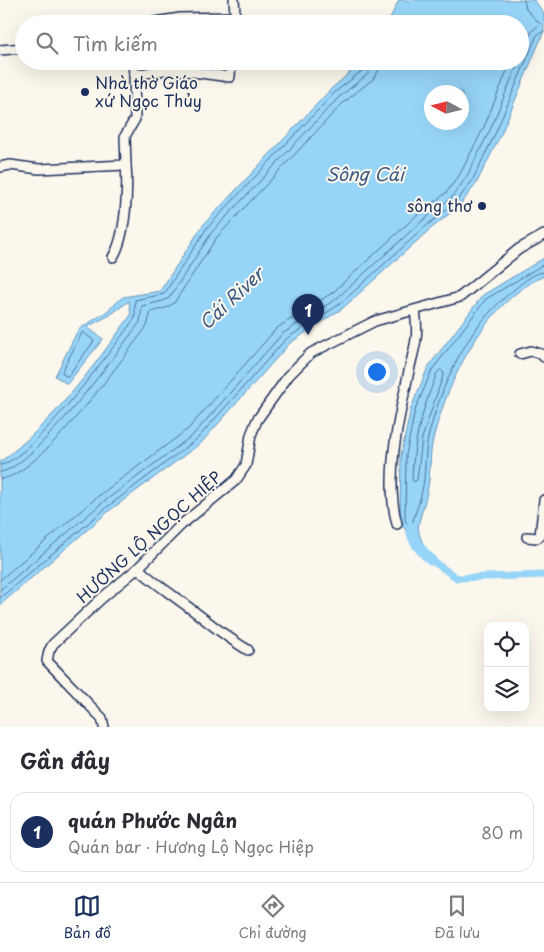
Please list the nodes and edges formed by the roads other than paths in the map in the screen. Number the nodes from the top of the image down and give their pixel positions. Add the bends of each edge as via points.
1 (234, 0) edge
2 (233, 15) edge
3 (15, 49) edge
4 (0, 50) edge
5 (134, 70) edge
6 (164, 70) edge
7 (178, 70) edge
8 (230, 70) edge
9 (134, 75) junction
10 (126, 165) junction
11 (0, 167) edge
12 (544, 234) edge
13 (113, 258) dead end
14 (415, 310) junction
15 (520, 354) dead end
16 (544, 357) edge
17 (544, 500) edge
18 (397, 524) dead end
19 (527, 537) dead end
20 (138, 568) junction
21 (248, 650) dead end
22 (104, 727) edge

1 - 2 street
3 - 4 street
5 - 9 street
6 - 9 street
7 - 8 street via 230,77
9 - 10 street via 135,119 125,136
10 - 11 street via 39,169 10,165
10 - 13 street via 128,189
12 - 14 street, HƯƠNG LỘ NGỌC HIỆP via 519,249 460,297
14 - 18 street via 418,342 406,386 392,472 391,499
14 - 20 street, HƯƠNG LỘ NGỌC HIỆP via 364,325 305,358 257,420 246,465 236,480 181,525
15 - 16 street via 531,351
17 - 19 street via 540,536
20 - 21 street via 219,632
20 - 22 street, HƯƠNG LỘ NGỌC HIỆP via 48,651 47,661 102,718

